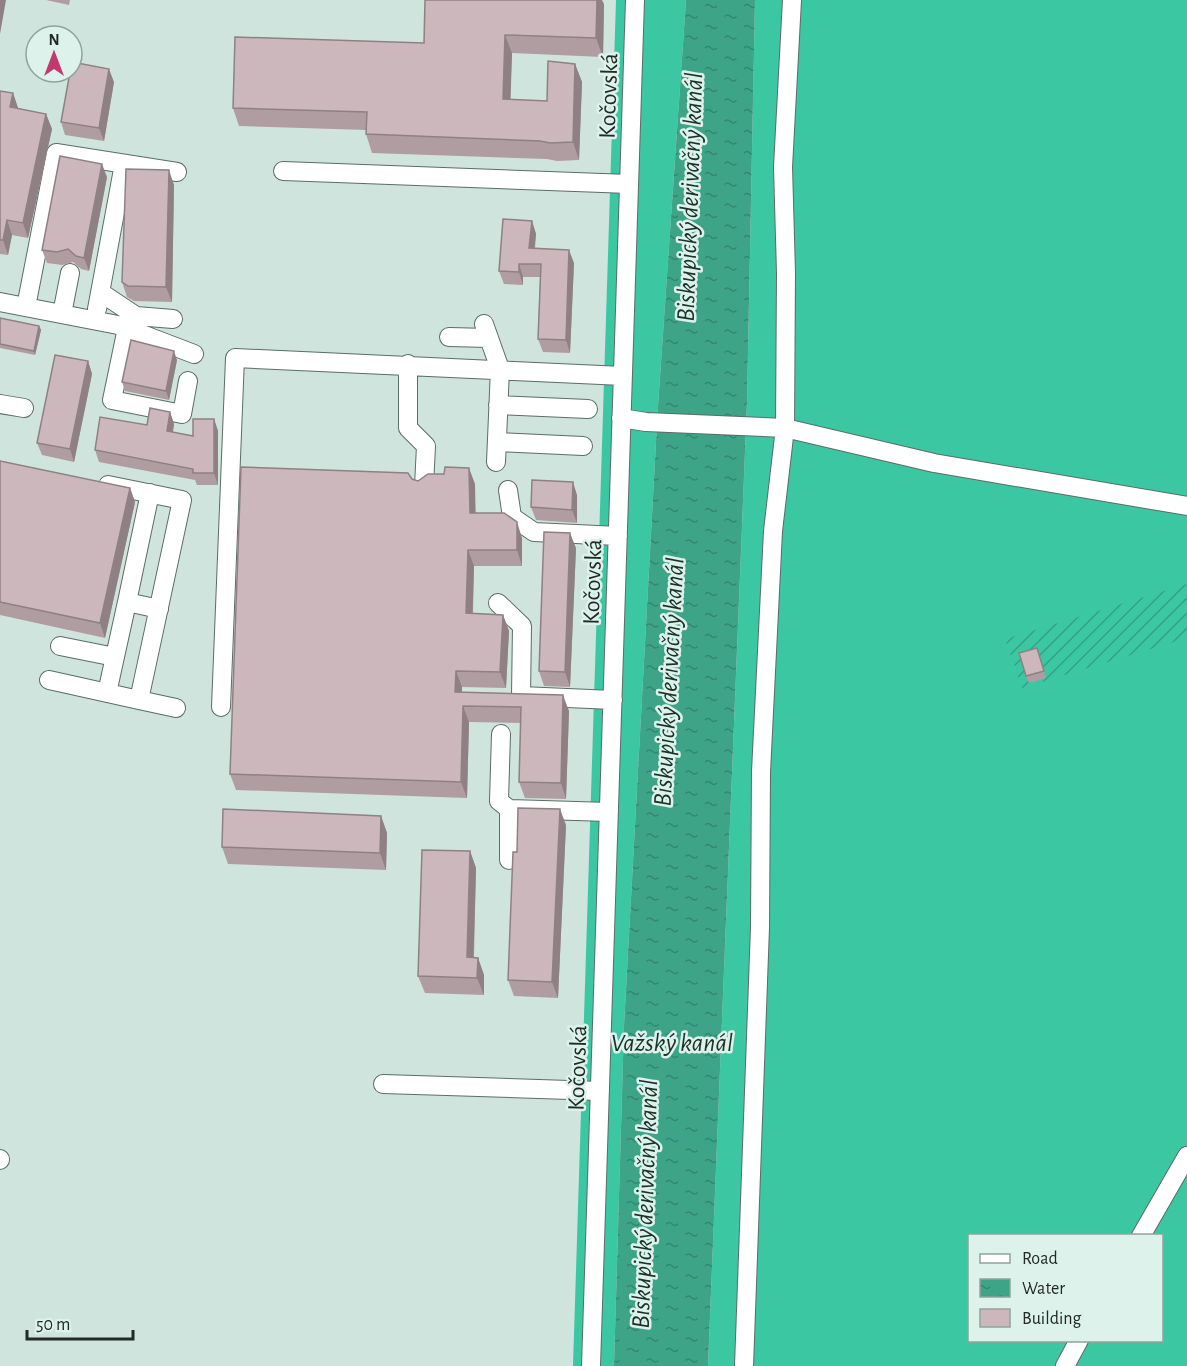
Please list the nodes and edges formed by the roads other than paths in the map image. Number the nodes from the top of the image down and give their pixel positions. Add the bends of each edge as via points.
1 (635, 0) edge
2 (792, 0) edge
3 (124, 164) junction
4 (283, 171) dead end
5 (177, 172) dead end
6 (629, 184) junction
7 (70, 273) dead end
8 (0, 302) edge
9 (26, 307) junction
10 (62, 314) junction
11 (173, 320) dead end
12 (127, 328) junction
13 (449, 337) dead end
14 (194, 354) dead end
15 (408, 364) junction
16 (500, 369) junction
17 (623, 376) junction
18 (188, 381) dead end
19 (0, 404) edge
20 (498, 405) junction
21 (24, 408) dead end
22 (588, 409) dead end
23 (621, 418) junction
24 (784, 428) junction
25 (497, 442) junction
26 (583, 446) dead end
27 (496, 462) dead end
28 (86, 480) edge
29 (424, 486) edge
30 (508, 490) dead end
31 (150, 493) junction
32 (1187, 506) edge
33 (618, 536) junction
34 (127, 602) junction
35 (498, 603) dead end
36 (159, 609) junction
37 (60, 646) dead end
38 (115, 657) junction
39 (49, 680) dead end
40 (107, 693) junction
41 (139, 700) junction
42 (613, 700) junction
43 (221, 707) dead end
44 (176, 708) dead end
45 (501, 734) dead end
46 (509, 809) junction
47 (609, 812) junction
48 (509, 860) dead end
49 (383, 1084) dead end
50 (600, 1091) junction
51 (1187, 1155) edge
52 (1142, 1234) edge
53 (1078, 1342) edge
54 (591, 1366) edge
55 (744, 1366) edge
56 (1065, 1366) edge

1 - 6 street, Kočovská
2 - 24 street via 783,166
3 - 5 street
3 - 9 street via 56,153
3 - 11 street via 98,300 135,316
4 - 6 street
6 - 17 street, Kočovská
7 - 10 street
8 - 9 street
9 - 10 street
10 - 12 street
12 - 14 street
12 - 18 street via 112,400 182,414
13 - 16 street via 486,331
15 - 16 street
15 - 29 street via 408,428 426,446
15 - 43 street via 235,358
16 - 17 street
16 - 20 street
17 - 23 street, Kočovská
19 - 21 street
20 - 22 street
20 - 25 street
23 - 24 street
23 - 33 street, Kočovská
24 - 32 street via 934,463
24 - 55 street via 773,531 761,772 760,927
25 - 26 street
25 - 27 street
28 - 31 street
30 - 33 street via 512,516 534,532
31 - 34 street
31 - 36 street via 182,500
33 - 42 street, Kočovská
34 - 36 street
34 - 38 street
35 - 42 street via 522,626 521,696
36 - 41 street
37 - 38 street
38 - 40 street
39 - 40 street
40 - 41 street
41 - 44 street
42 - 47 street, Kočovská
45 - 46 street via 500,801
46 - 47 street
46 - 48 street
47 - 50 street, Kočovská
49 - 50 street
50 - 54 street, Kočovská
51 - 52 street
53 - 56 street

